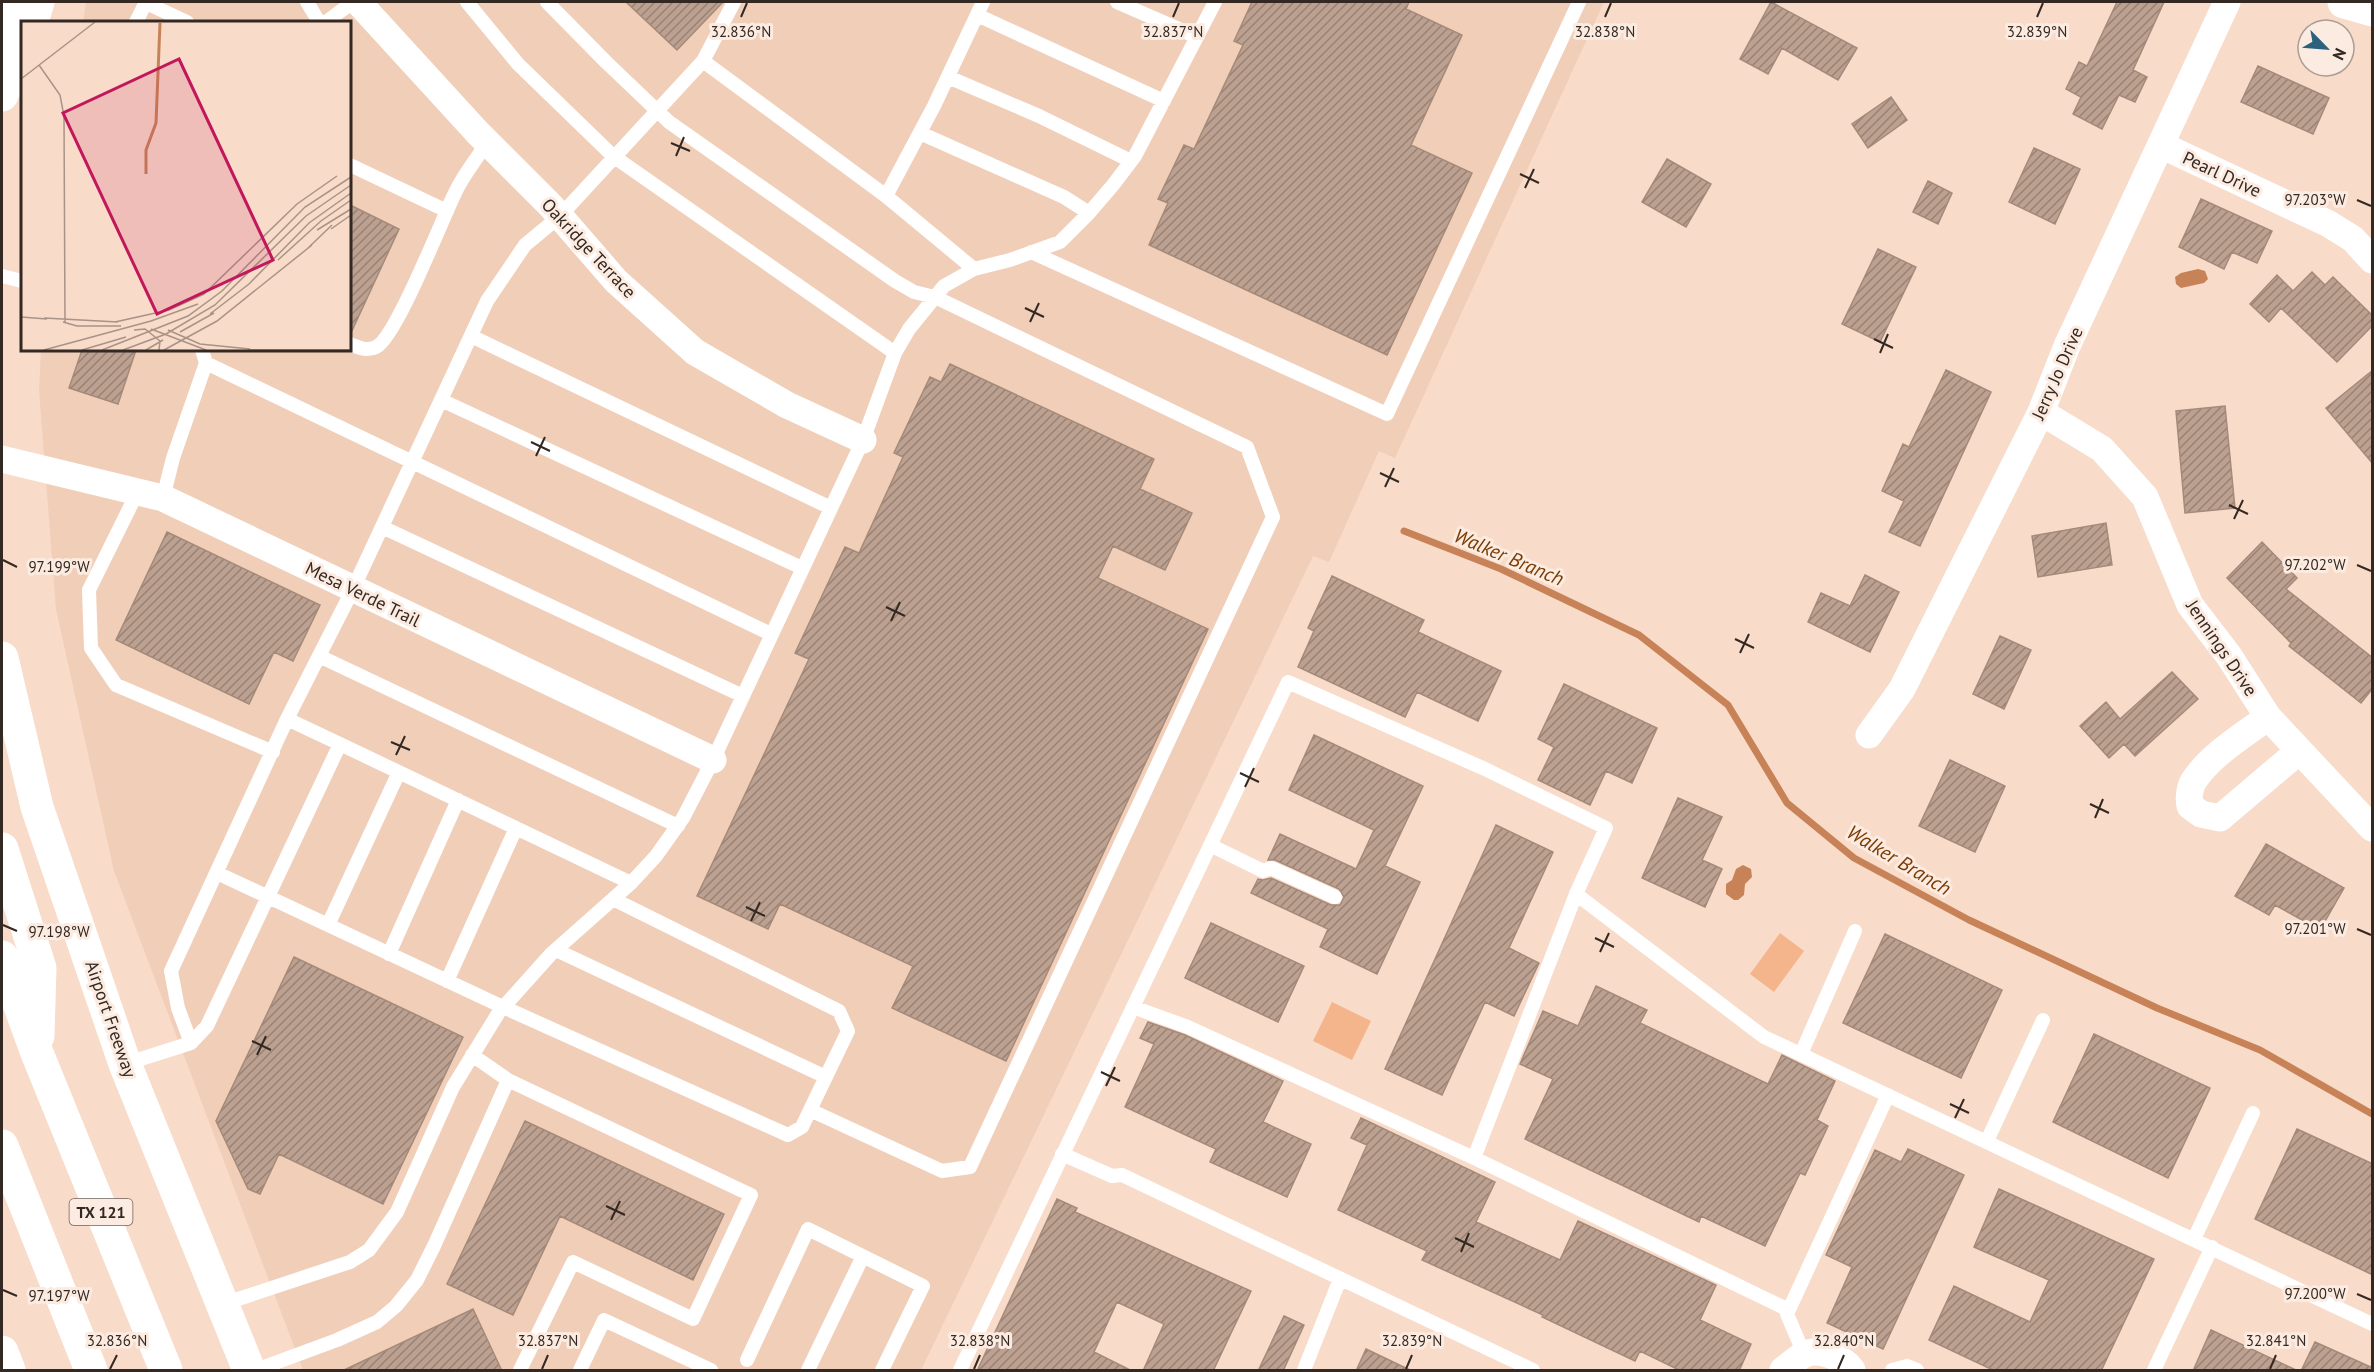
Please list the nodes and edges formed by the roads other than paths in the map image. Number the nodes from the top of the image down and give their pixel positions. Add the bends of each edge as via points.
1 (7, 2) edge
2 (38, 2) edge
3 (146, 2) edge
4 (307, 2) edge
5 (353, 2) edge
6 (357, 2) edge
7 (467, 2) edge
8 (547, 2) edge
9 (734, 2) edge
10 (983, 2) edge
11 (1117, 2) edge
12 (1215, 2) edge
13 (1579, 2) edge
14 (2227, 2) edge
15 (2344, 2) edge
16 (2373, 10) edge
17 (977, 15) junction
18 (32, 21) edge
19 (136, 21) edge
20 (185, 21) edge
21 (319, 21) edge
22 (327, 21) edge
23 (1197, 37) junction
24 (2, 40) edge
25 (21, 48) edge
26 (702, 61) junction
27 (948, 77) junction
28 (2, 95) edge
29 (1164, 101) junction
30 (656, 110) junction
31 (920, 133) junction
32 (487, 142) junction
33 (2161, 146) junction
34 (613, 156) junction
35 (1131, 161) junction
36 (351, 165) edge
37 (886, 196) junction
38 (447, 211) junction
39 (1089, 213) junction
40 (560, 216) junction
41 (1031, 252) junction
42 (2373, 260) edge
43 (974, 269) junction
44 (2, 276) edge
45 (21, 281) edge
46 (935, 297) junction
47 (471, 336) junction
48 (351, 344) edge
49 (895, 353) junction
50 (204, 356) edge
51 (441, 400) junction
52 (2041, 412) junction
53 (863, 440) junction
54 (2, 459) edge
55 (412, 462) junction
56 (150, 495) junction
57 (831, 508) junction
58 (382, 527) junction
59 (802, 568) junction
60 (353, 589) junction
61 (771, 634) junction
62 (319, 656) junction
63 (2, 658) edge
64 (743, 696) junction
65 (2268, 717) junction
66 (287, 719) junction
67 (1869, 735) dead end
68 (340, 744) junction
69 (2299, 751) junction
70 (273, 752) junction
71 (713, 760) junction
72 (399, 772) junction
73 (458, 800) junction
74 (678, 826) junction
75 (516, 828) junction
76 (2373, 828) edge
77 (1210, 845) junction
78 (2, 849) edge
79 (216, 873) junction
80 (631, 883) junction
81 (1576, 894) junction
82 (268, 897) junction
83 (1335, 897) dead end
84 (613, 899) junction
85 (328, 925) junction
86 (1855, 930) dead end
87 (556, 950) junction
88 (388, 954) junction
89 (2, 957) edge
90 (447, 981) junction
91 (503, 1007) junction
92 (1133, 1007) junction
93 (2043, 1020) dead end
94 (191, 1043) junction
95 (37, 1053) junction
96 (1801, 1054) junction
97 (472, 1055) junction
98 (125, 1064) junction
99 (826, 1077) junction
100 (508, 1080) junction
101 (1888, 1095) junction
102 (810, 1110) junction
103 (2253, 1113) dead end
104 (1987, 1141) junction
105 (2, 1146) edge
106 (1062, 1154) junction
107 (1474, 1158) junction
108 (2194, 1239) junction
109 (2212, 1247) junction
110 (863, 1256) junction
111 (1340, 1280) junction
112 (222, 1304) junction
113 (1789, 1310) junction
114 (2373, 1324) edge
115 (2, 1353) edge
116 (1804, 1354) junction
117 (747, 1360) dead end
118 (9, 1371) edge
119 (92, 1371) edge
120 (166, 1371) edge
121 (249, 1371) edge
122 (256, 1371) edge
123 (520, 1371) edge
124 (580, 1371) edge
125 (711, 1371) edge
126 (808, 1371) edge
127 (882, 1371) edge
128 (960, 1371) edge
129 (1304, 1371) edge
130 (1533, 1371) edge
131 (1783, 1371) edge
132 (1852, 1371) edge
133 (1892, 1371) edge
134 (1917, 1371) edge
135 (2154, 1371) edge

1 - 24 main road
2 - 18 main road
3 - 19 lane
3 - 20 lane
4 - 21 lane
5 - 22 lane
6 - 32 street, Oakridge Terrace
7 - 34 lane via 518,64
8 - 30 lane
9 - 26 lane
10 - 17 lane
11 - 23 lane
12 - 23 lane
13 - 41 lane via 1387,414
14 - 33 street, Jerry Jo Drive
15 - 16 main road
17 - 27 lane
17 - 29 lane
23 - 29 lane
25 - 28 main road
26 - 30 lane
26 - 37 lane
27 - 31 lane
27 - 35 lane
29 - 35 lane
30 - 34 lane
30 - 46 lane via 895,282
31 - 37 lane
31 - 39 lane via 1064,197
32 - 38 lane
32 - 40 street, Oakridge Terrace
33 - 42 street, Pearl Drive via 2329,224 2353,239
33 - 52 street, Jerry Jo Drive via 2067,346
34 - 40 lane
34 - 49 lane
35 - 39 lane
36 - 38 lane
37 - 43 lane
38 - 48 lane via 412,291 385,339 376,347 363,350
39 - 41 lane via 1060,242
40 - 47 lane via 525,245 487,301
40 - 53 street, Oakridge Terrace via 616,281 695,352 787,405
41 - 43 lane
43 - 46 lane via 945,286
44 - 45 lane
46 - 49 lane
46 - 102 lane via 1247,447 1273,517 970,1167 942,1171
47 - 51 lane
47 - 57 lane
49 - 53 lane
50 - 55 lane
50 - 56 lane via 173,458
51 - 55 lane
51 - 59 lane
52 - 65 street, Jennings Drive via 2102,449 2145,497 2190,605
52 - 67 street, Jerry Jo Drive via 1902,689
53 - 57 lane
54 - 56 street, Mesa Verde Trail
55 - 58 lane
55 - 61 lane
56 - 60 street, Mesa Verde Trail
56 - 70 lane via 88,590 91,648 116,685
57 - 59 lane
58 - 60 lane
58 - 64 lane
59 - 61 lane
60 - 62 lane
60 - 71 street, Mesa Verde Trail
61 - 64 lane
62 - 66 lane
62 - 74 lane
63 - 98 main road, Airport Freeway via 37,807
64 - 71 lane
65 - 69 street, Jennings Drive
65 - 69 street via 2193,780 2190,806 2201,814 2220,818
66 - 68 lane
66 - 70 lane
68 - 72 lane
68 - 82 lane
69 - 76 street, Jennings Drive
70 - 79 lane
71 - 74 lane
72 - 73 lane
72 - 85 lane
73 - 75 lane
73 - 88 lane
74 - 80 lane
75 - 80 lane
75 - 90 lane
77 - 81 lane via 1288,682 1485,769 1606,828
77 - 83 lane via 1263,871 1271,868
77 - 92 lane
78 - 95 main road via 40,968
79 - 82 lane
79 - 94 lane via 171,971 178,1008
80 - 84 lane
81 - 96 lane via 1764,1036
81 - 107 lane
82 - 85 lane
82 - 94 lane via 207,1026
84 - 87 lane
84 - 99 lane via 839,1011 848,1031
85 - 88 lane
86 - 96 lane
87 - 91 lane
87 - 99 lane
88 - 90 lane
89 - 95 main road, TX 121
90 - 91 lane
91 - 97 lane
91 - 102 lane via 788,1135 802,1127
92 - 106 lane
92 - 107 lane via 1188,1027
93 - 104 lane
94 - 98 lane
95 - 120 main road, TX 121
96 - 101 lane
97 - 100 lane
97 - 112 lane via 453,1087 397,1212 369,1251 350,1262
98 - 112 main road, Airport Freeway
99 - 102 lane
100 - 122 lane via 434,1246 417,1280 396,1306 377,1322
100 - 123 lane via 751,1195 693,1319 573,1262
101 - 104 lane
101 - 113 lane
103 - 108 lane
104 - 108 lane
105 - 119 main road
106 - 111 lane via 1112,1176 1122,1175
106 - 128 lane
107 - 113 lane
108 - 109 lane
109 - 114 lane
109 - 135 lane
110 - 117 lane via 808,1229
110 - 126 lane
110 - 127 lane via 923,1286
111 - 129 lane
111 - 130 lane
112 - 121 main road, Airport Freeway
113 - 116 lane via 1787,1314
115 - 118 main road
116 - 131 street
116 - 132 street via 1823,1353 1847,1364
124 - 125 lane via 604,1320
133 - 134 lane via 1907,1366

